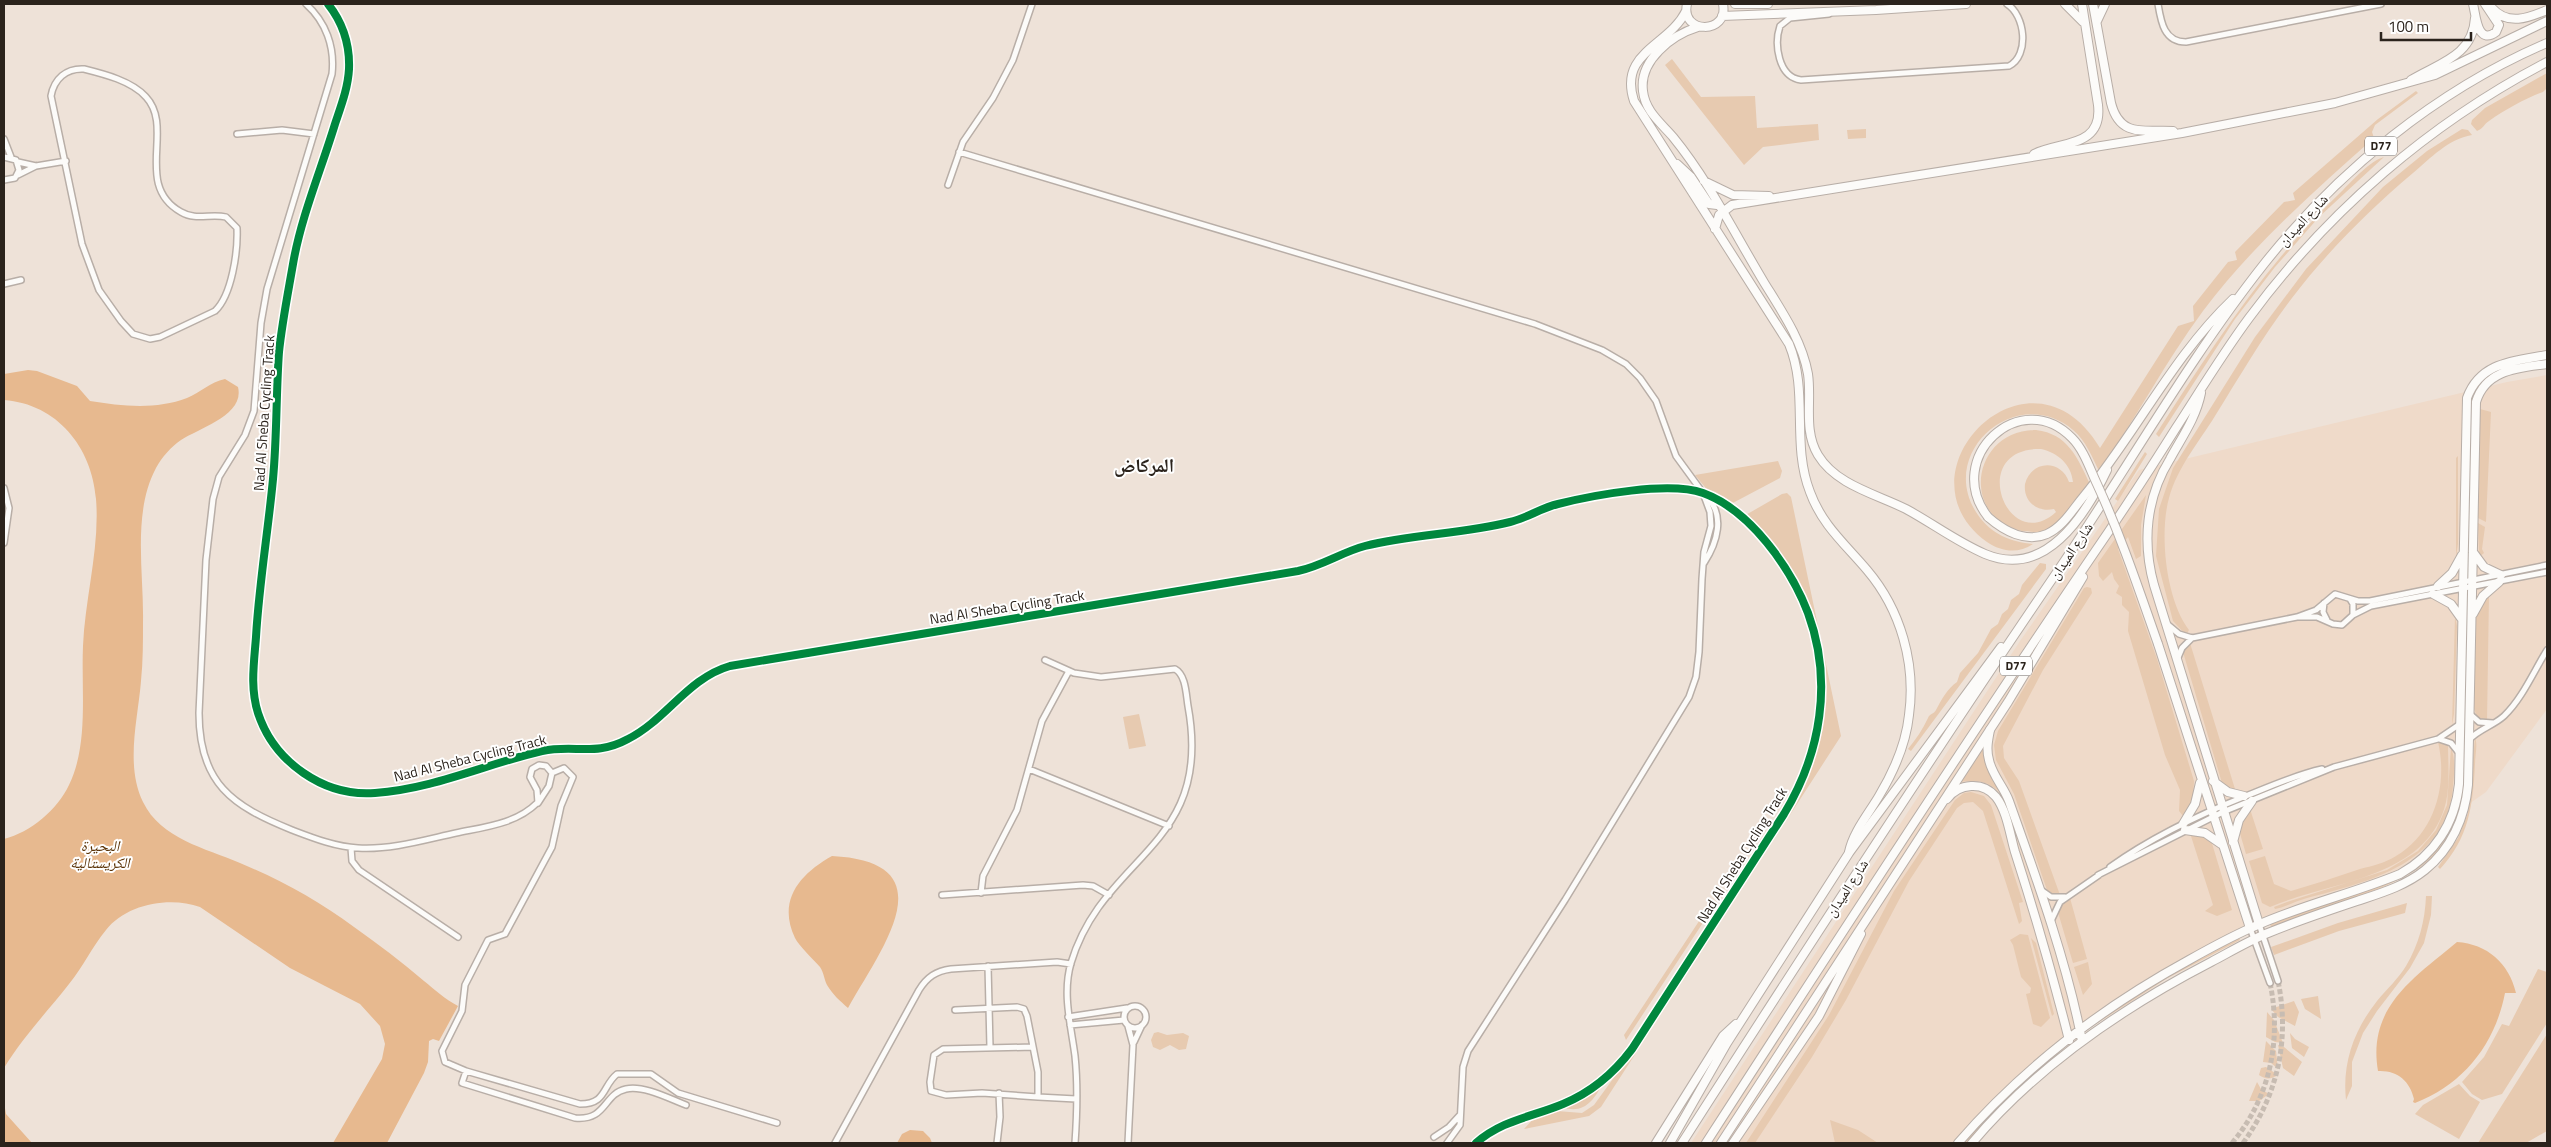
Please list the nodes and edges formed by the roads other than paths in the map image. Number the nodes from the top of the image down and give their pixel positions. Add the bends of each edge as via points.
1 (306, 4) edge
2 (1032, 4) edge
3 (1723, 4) edge
4 (1736, 4) edge
5 (1768, 4) edge
6 (1966, 4) edge
7 (2007, 4) edge
8 (2065, 4) edge
9 (2082, 4) edge
10 (2093, 4) edge
11 (2105, 4) edge
12 (2158, 4) edge
13 (2381, 4) edge
14 (2473, 4) edge
15 (2485, 4) edge
16 (2489, 4) edge
17 (1687, 6) edge
18 (2547, 10) edge
19 (1836, 12) junction
20 (1722, 16) junction
21 (2475, 18) junction
22 (2547, 21) edge
23 (2096, 23) junction
24 (2085, 24) junction
25 (1698, 27) junction
26 (2547, 42) edge
27 (2547, 62) edge
28 (2403, 86) junction
29 (2182, 133) junction
30 (237, 134) dead end
31 (314, 134) junction
32 (4, 139) edge
33 (959, 152) junction
34 (4, 157) edge
35 (12, 157) junction
36 (2028, 158) junction
37 (66, 161) junction
38 (18, 162) junction
39 (1673, 162) junction
40 (36, 166) junction
41 (18, 174) junction
42 (4, 180) edge
43 (1702, 180) junction
44 (948, 185) dead end
45 (1780, 197) junction
46 (1719, 208) junction
47 (1715, 229) junction
48 (21, 280) dead end
49 (4, 284) edge
50 (2246, 288) junction
51 (2547, 355) edge
52 (2547, 364) edge
53 (2472, 388) junction
54 (2201, 389) junction
55 (2480, 393) junction
56 (2108, 467) junction
57 (4, 488) edge
58 (2101, 542) junction
59 (4, 543) edge
60 (2473, 552) junction
61 (2463, 554) junction
62 (2547, 565) edge
63 (2547, 572) edge
64 (2500, 579) junction
65 (2472, 584) junction
66 (2438, 586) junction
67 (2462, 586) junction
68 (2433, 594) junction
69 (2350, 599) junction
70 (2324, 603) junction
71 (2353, 615) junction
72 (2297, 617) junction
73 (2471, 618) junction
74 (2164, 619) junction
75 (2462, 619) junction
76 (2327, 620) junction
77 (2018, 630) junction
78 (2192, 638) junction
79 (2547, 650) edge
80 (1046, 660) dead end
81 (2177, 662) junction
82 (1069, 671) junction
83 (2469, 713) junction
84 (2496, 722) junction
85 (2460, 724) junction
86 (1991, 726) junction
87 (2438, 738) junction
88 (2468, 742) junction
89 (2459, 753) junction
90 (1029, 769) junction
91 (552, 773) junction
92 (2200, 778) junction
93 (2213, 781) junction
94 (2248, 798) junction
95 (537, 803) junction
96 (2222, 809) junction
97 (2212, 813) junction
98 (1928, 822) junction
99 (1169, 826) junction
100 (2184, 827) junction
101 (2233, 844) junction
102 (2222, 846) junction
103 (352, 848) junction
104 (1849, 853) junction
105 (2038, 887) junction
106 (981, 892) junction
107 (942, 895) dead end
108 (1109, 895) junction
109 (2066, 897) junction
110 (1870, 912) junction
111 (2050, 924) junction
112 (2259, 924) junction
113 (2250, 928) junction
114 (2262, 936) junction
115 (458, 937) dead end
116 (2254, 940) junction
117 (1071, 964) junction
118 (988, 966) junction
119 (2278, 981) tunnel mouth
120 (2270, 983) tunnel mouth
121 (1127, 1008) junction
122 (989, 1009) junction
123 (955, 1010) dead end
124 (1092, 1014) junction
125 (1068, 1017) junction
126 (1124, 1020) junction
127 (1093, 1021) junction
128 (1740, 1022) junction
129 (1070, 1025) junction
130 (1142, 1025) junction
131 (1128, 1026) junction
132 (2080, 1028) junction
133 (2068, 1037) junction
134 (2082, 1041) junction
135 (1133, 1045) junction
136 (990, 1047) junction
137 (1033, 1047) junction
138 (2071, 1049) junction
139 (466, 1071) junction
140 (998, 1094) junction
141 (1038, 1097) junction
142 (1076, 1099) junction
143 (686, 1105) dead end
144 (1460, 1115) junction
145 (777, 1123) dead end
146 (1434, 1137) dead end
147 (836, 1143) edge
148 (997, 1143) edge
149 (1075, 1143) edge
150 (1128, 1143) edge
151 (1447, 1143) edge
152 (1656, 1143) edge
153 (1670, 1143) edge
154 (1682, 1143) edge
155 (1706, 1143) edge
156 (1722, 1143) edge
157 (1733, 1143) edge
158 (1958, 1143) edge
159 (1972, 1143) edge

1 - 31 street via 326,30 333,59
2 - 33 street via 1024,34 1007,73
3 - 20 street
4 - 5 street
6 - 19 street
7 - 19 street via 2019,16 2022,47 2020,57 2009,66 1801,80 1789,77 1781,63 1779,32 1782,23 1790,18
8 - 24 street
9 - 24 street
10 - 23 street
11 - 23 street
12 - 13 street via 2165,32 2174,40 2186,42
14 - 21 street
15 - 21 street via 2498,23 2496,32 2490,36 2482,34
16 - 18 street via 2500,15 2513,19
17 - 25 street via 1691,22
17 - 39 street via 1675,28 1640,58 1631,83 1637,106
19 - 20 street
20 - 25 street via 1711,27
21 - 28 street via 2472,36 2462,51
22 - 28 street via 2450,69
23 - 29 street via 2110,103 2116,117 2138,131
24 - 36 street via 2098,109 2095,124 2080,140
25 - 43 street via 1677,37 1654,56 1645,71 1642,88 1649,109 1680,145
26 - 50 street, شارع الميدان / D77 via 2459,89 2385,143 2313,209
27 - 54 street, شارع الميدان / D77 via 2496,90 2442,126 2348,205 2270,290
28 - 29 street via 2293,112
29 - 36 street
30 - 31 street via 282,130
31 - 103 street via 267,289 261,323 257,394 251,419 220,476 213,499 206,560 199,730 210,772 236,803 300,833
32 - 35 street
33 - 44 street
33 - 144 street via 1440,294 1602,350 1626,364 1646,385 1660,410 1676,456 1704,493 1711,519 1704,564 1696,677 1689,697 1468,1051 1463,1067
34 - 35 street
35 - 38 street
36 - 45 street
37 - 37 street via 79,233 89,266 104,297 129,331 141,338 155,339 222,304 229,288 238,241 237,228 226,217 197,217 181,212 163,193 156,176 156,116 145,95 129,84 89,70 73,70 62,75 52,90 51,102
37 - 40 street
38 - 40 street
38 - 41 street
39 - 46 street via 1691,176 1709,204
39 - 47 street
40 - 41 street
41 - 42 street via 12,180
43 - 45 street via 1733,195
43 - 46 street
45 - 46 street
46 - 47 street
46 - 56 street via 1797,339 1809,383 1810,436 1824,463 1840,478 1911,512 1985,554 2014,560 2042,553 2060,540 2089,502
47 - 104 street via 1780,328 1792,352 1800,388 1801,462 1814,503 1831,531 1881,588 1898,621 1905,646 1911,692 1904,743 1891,775 1854,837
48 - 49 street
50 - 56 street via 2195,340
50 - 77 street, شارع الميدان / D77
51 - 53 street via 2497,365 2482,374
52 - 55 street via 2503,372 2489,380
53 - 55 street
53 - 61 street via 2466,410
54 - 58 street, شارع الميدان / D77
54 - 74 street via 2192,421 2160,479 2149,517 2149,566
55 - 60 street via 2475,411
56 - 92 street, bridge via 2062,523 2047,534 2035,537 2015,534 1988,517 1978,499 1974,479 1977,459 1987,441 2003,428 2029,420 2050,424 2067,433 2079,447 2100,490 2130,565
57 - 59 street via 10,508
58 - 86 street via 2080,582
58 - 155 street, شارع الميدان / D77 via 1924,804
60 - 64 street via 2484,567
60 - 65 street
61 - 66 street via 2452,573
61 - 67 street
62 - 64 street
63 - 64 street
64 - 65 street
64 - 73 street via 2483,596
65 - 67 street
65 - 73 street
66 - 67 street
66 - 69 street via 2370,601
67 - 68 street
67 - 75 street
68 - 71 street via 2371,606
68 - 75 street via 2451,604
69 - 70 street via 2335,594
69 - 71 street
70 - 72 street via 2316,610
70 - 76 street via 2323,612
71 - 76 street via 2342,624
72 - 76 street
72 - 78 street
73 - 83 street
74 - 78 street via 2175,632
74 - 81 street
75 - 85 street
77 - 104 street via 1986,666
77 - 154 street, شارع الميدان / D77
78 - 81 street via 2182,648
79 - 84 street via 2512,707
80 - 82 street
81 - 93 street
82 - 90 street via 1042,721
82 - 99 street via 1110,677 1169,668 1181,674 1193,752 1186,793
83 - 84 street via 2479,722
83 - 88 street
84 - 88 street via 2477,732
85 - 87 street
85 - 89 street
86 - 98 street
86 - 105 street via 1989,760 2009,801
87 - 89 street via 2451,742
87 - 94 street via 2289,779
88 - 114 street via 2468,785 2463,813 2452,839 2434,862 2411,880 2394,888
89 - 112 street via 2454,812 2441,837 2423,858 2391,877
90 - 99 street
90 - 106 street via 1014,819 983,876
91 - 95 street via 540,803
91 - 95 street via 541,764 531,772
91 - 139 street via 564,768 573,776 561,806 552,847 505,934 488,940 465,985 462,1011 442,1050 442,1059 448,1065
92 - 97 street
92 - 100 street via 2197,798
93 - 94 street via 2228,792
93 - 96 street
94 - 96 street
94 - 101 street
95 - 103 street via 518,817 488,826 409,843
96 - 97 street
96 - 101 street
97 - 100 street
97 - 102 street
98 - 110 street
98 - 133 street via 1951,794 1963,787 1985,788 1998,800 2031,902
99 - 108 street
100 - 102 street via 2205,833
100 - 109 street via 2098,875
101 - 112 street
102 - 113 street
103 - 115 street via 352,861 359,870
104 - 128 street
105 - 109 street via 2052,897
105 - 111 street
106 - 107 street
106 - 108 street via 1082,885 1093,886
108 - 117 street via 1085,930
109 - 111 street via 2055,908
110 - 156 street
110 - 157 street via 1827,1002
111 - 132 street
112 - 113 street
112 - 114 street
113 - 116 street
113 - 132 street via 2153,980
114 - 116 street
114 - 119 street
116 - 120 street
116 - 134 street via 2151,994
117 - 118 street
117 - 125 street via 1066,996
118 - 122 street
118 - 147 street via 943,970 923,983
121 - 124 street
121 - 126 street
121 - 130 street via 1135,1005 1143,1009 1146,1018
122 - 123 street
122 - 136 street
122 - 137 street via 1024,1009
124 - 125 street
124 - 127 street
125 - 129 street
126 - 127 street
126 - 131 street
127 - 129 street
128 - 152 street via 1724,1036
128 - 153 street
129 - 142 street
130 - 131 street via 1136,1028
130 - 135 street
131 - 135 street
132 - 133 street
132 - 134 street
133 - 138 street
133 - 158 street via 2008,1089
134 - 138 street
135 - 150 street
136 - 137 street
136 - 140 street via 943,1049 934,1055 931,1091 946,1095
137 - 141 street
138 - 159 street via 2026,1087
139 - 143 street via 462,1083 575,1118 597,1114 615,1094 627,1089 641,1090
139 - 145 street via 584,1104 600,1098 617,1074 648,1073 678,1093
140 - 141 street
140 - 148 street
141 - 142 street
142 - 149 street
144 - 146 street
144 - 151 street via 1458,1128

